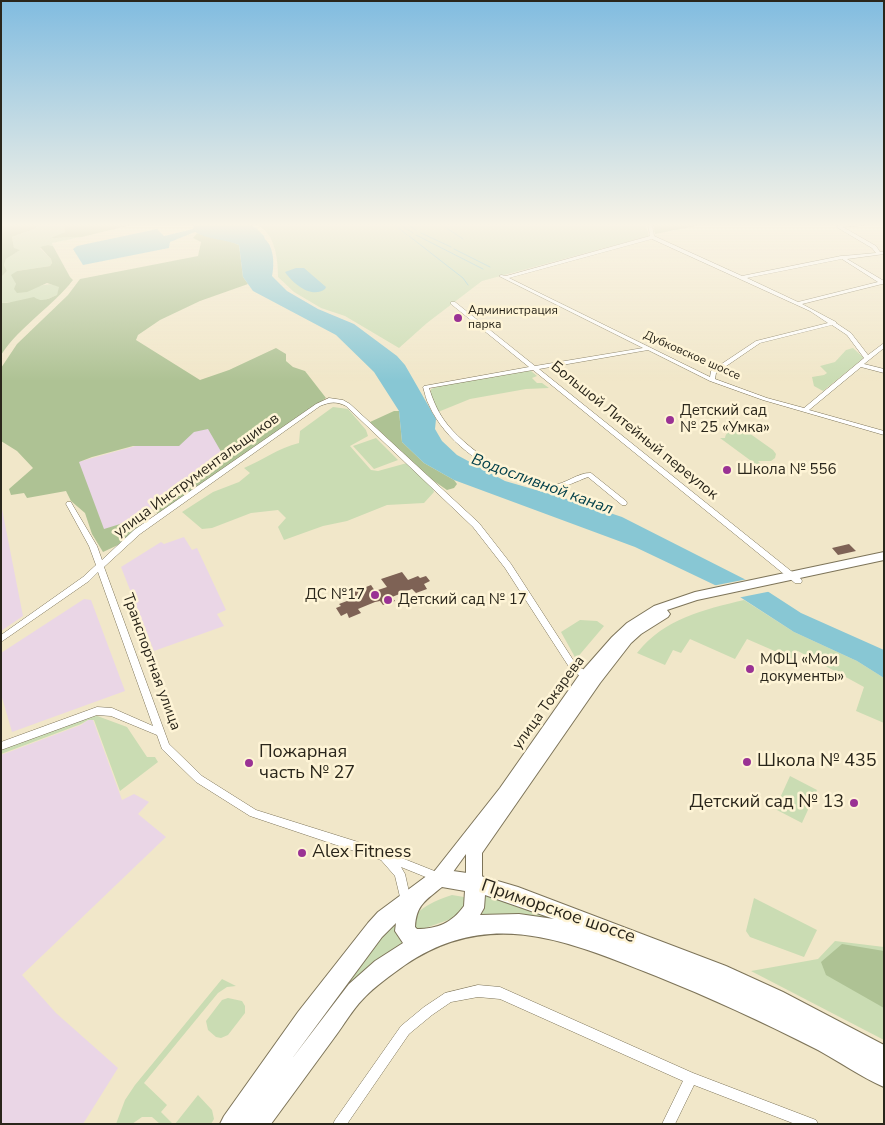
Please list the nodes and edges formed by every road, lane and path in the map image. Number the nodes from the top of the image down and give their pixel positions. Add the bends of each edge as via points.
1 (505, 276) edge
2 (738, 276) edge
3 (748, 276) edge
4 (741, 278) junction
5 (883, 282) edge
6 (453, 303) dead end
7 (799, 303) junction
8 (834, 323) junction
9 (884, 345) edge
10 (647, 349) junction
11 (868, 358) junction
12 (860, 365) junction
13 (535, 369) junction
14 (884, 371) edge
15 (712, 380) junction
16 (805, 410) junction
17 (884, 433) edge
18 (624, 503) dead end
19 (69, 504) dead end
20 (884, 556) edge
21 (884, 562) edge
22 (101, 567) junction
23 (795, 578) junction
24 (1, 639) edge
25 (591, 677) junction
26 (161, 733) junction
27 (1, 746) edge
28 (379, 854) junction
29 (439, 878) junction
30 (474, 883) junction
31 (411, 899) junction
32 (454, 929) junction
33 (429, 939) junction
34 (884, 1057) edge
35 (884, 1076) edge
36 (691, 1078) junction
37 (232, 1124) edge
38 (257, 1124) edge
39 (339, 1124) edge
40 (668, 1124) edge
41 (812, 1124) edge

1 - 10 street, Дубковское шоссе
2 - 4 street
3 - 4 street
4 - 7 street
5 - 7 street
6 - 13 street, Большой Литейный переулок
7 - 8 street
8 - 11 street
8 - 15 street via 758,342 713,372
9 - 11 street
10 - 13 street
10 - 15 street, Дубковское шоссе
11 - 12 street
12 - 14 street
12 - 16 street
13 - 18 street via 426,387 429,400 452,434 467,449 492,465 551,488 589,474
13 - 23 street, Большой Литейный переулок
15 - 16 street, Дубковское шоссе
16 - 17 street, Дубковское шоссе
19 - 22 street, Транспортная улица
20 - 23 main road
21 - 23 main road
22 - 24 street, улица Инструментальщиков
22 - 25 street, улица Инструментальщиков via 138,532 280,431 324,402 341,401 476,525 508,566 574,668
22 - 26 street, Транспортная улица
23 - 25 main road, улица Токарева via 723,593 650,622 627,640
25 - 29 main road, улица Токарева
25 - 30 main road, улица Токарева via 474,851
26 - 27 street via 112,712 98,711
26 - 28 street, Транспортная улица via 166,746 194,774 253,813
28 - 29 street, Транспортная улица
28 - 31 street, Транспортная улица via 400,874
29 - 30 highway, Приморское шоссе
29 - 31 highway
30 - 32 highway via 475,909
30 - 34 highway, Приморское шоссе via 518,896 726,976
31 - 33 highway via 405,931 412,939
31 - 37 highway via 375,930
32 - 33 highway, Приморское шоссе
32 - 35 highway, Приморское шоссе via 506,922 559,929 583,937 730,995 827,1043
33 - 38 highway, Приморское шоссе via 385,965 356,991
36 - 39 street via 500,993 478,991 450,997 405,1030
36 - 40 street
36 - 41 street

